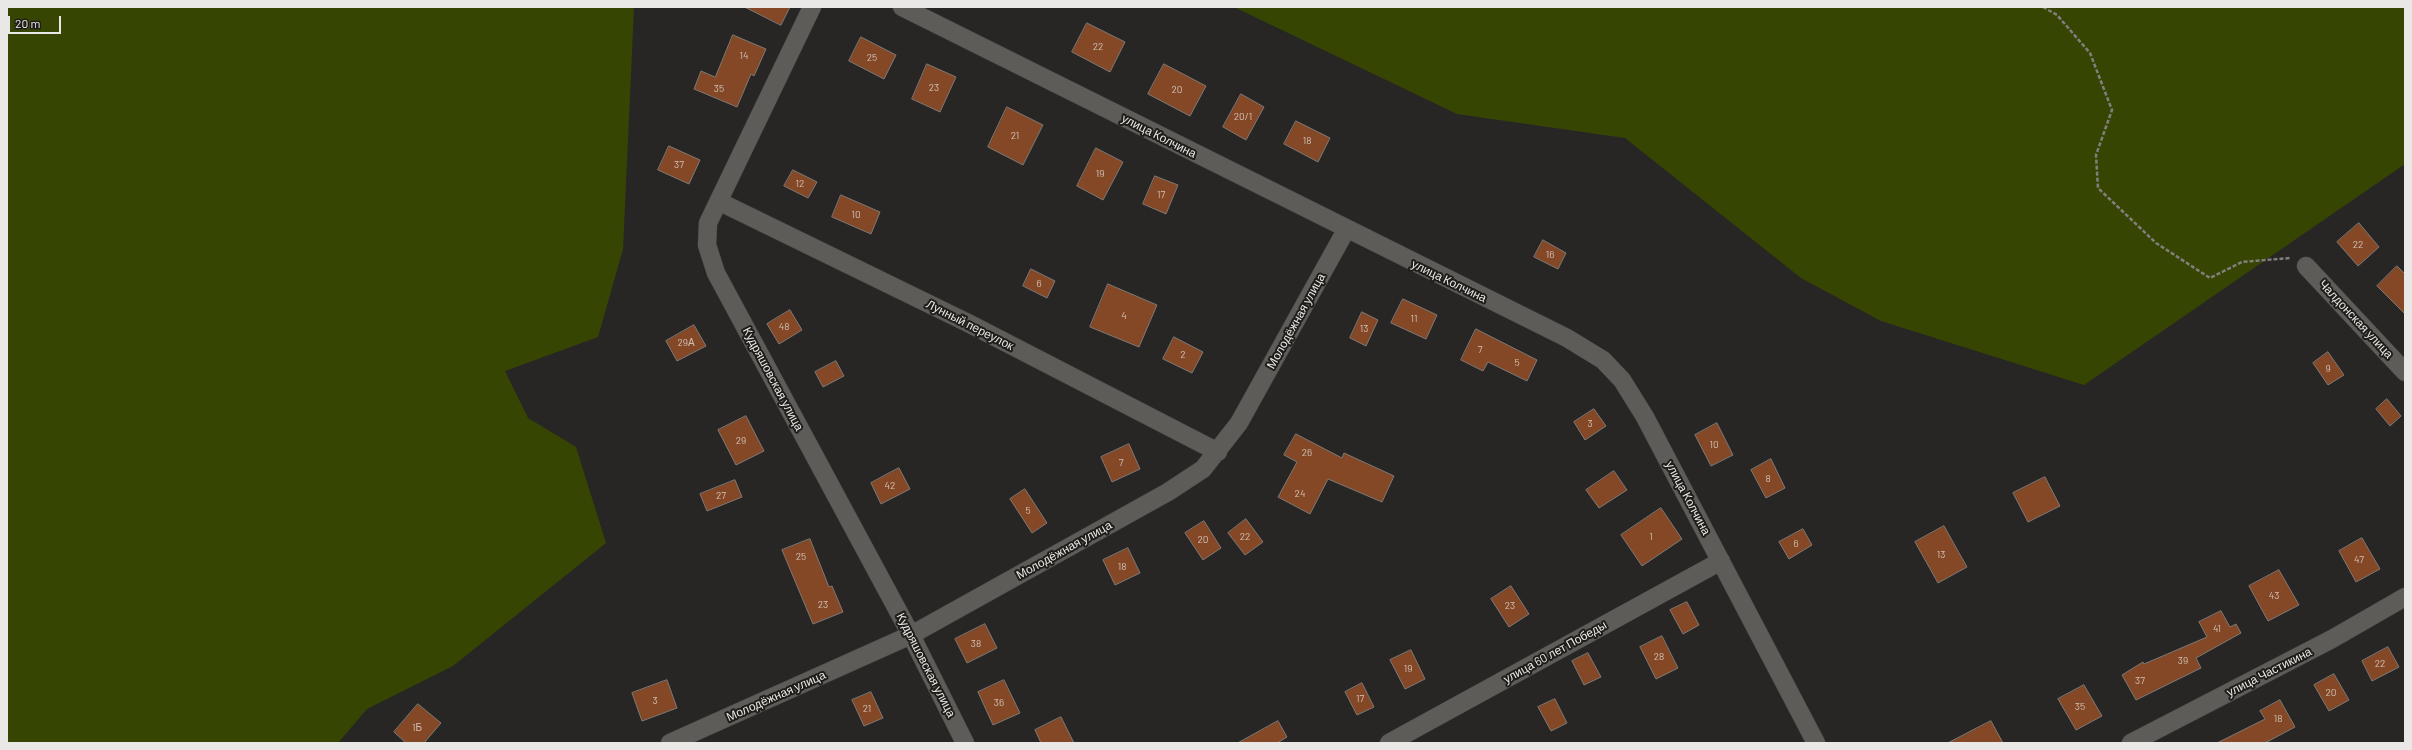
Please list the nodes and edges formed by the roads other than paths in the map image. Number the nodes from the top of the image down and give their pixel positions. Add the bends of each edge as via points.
1 (812, 7) edge
2 (902, 7) edge
3 (720, 202) junction
4 (1346, 230) junction
5 (2306, 266) road end
6 (2405, 372) edge
7 (1218, 452) junction
8 (1721, 561) junction
9 (2405, 596) edge
10 (911, 635) junction
11 (670, 743) edge
12 (965, 743) edge
13 (1389, 743) edge
14 (1816, 743) edge
15 (2131, 743) edge

1 - 3 street, Кудряшовская улица
2 - 4 street, улица Колчина
3 - 7 street, Лунный переулок via 968,323
3 - 10 street, Кудряшовская улица via 708,223 707,245 716,273
4 - 7 street, Молодёжная улица via 1239,423
4 - 8 street, улица Колчина via 1567,338 1603,360 1622,380 1645,417
5 - 6 street, Чалдонская улица
7 - 10 street, Молодёжная улица via 1203,469 1168,492
8 - 13 street, улица 60 лет Победы
8 - 14 street, улица Колчина
9 - 15 street, улица Частикина via 2332,639
10 - 11 street, Молодёжная улица
10 - 12 street, Кудряшовская улица

